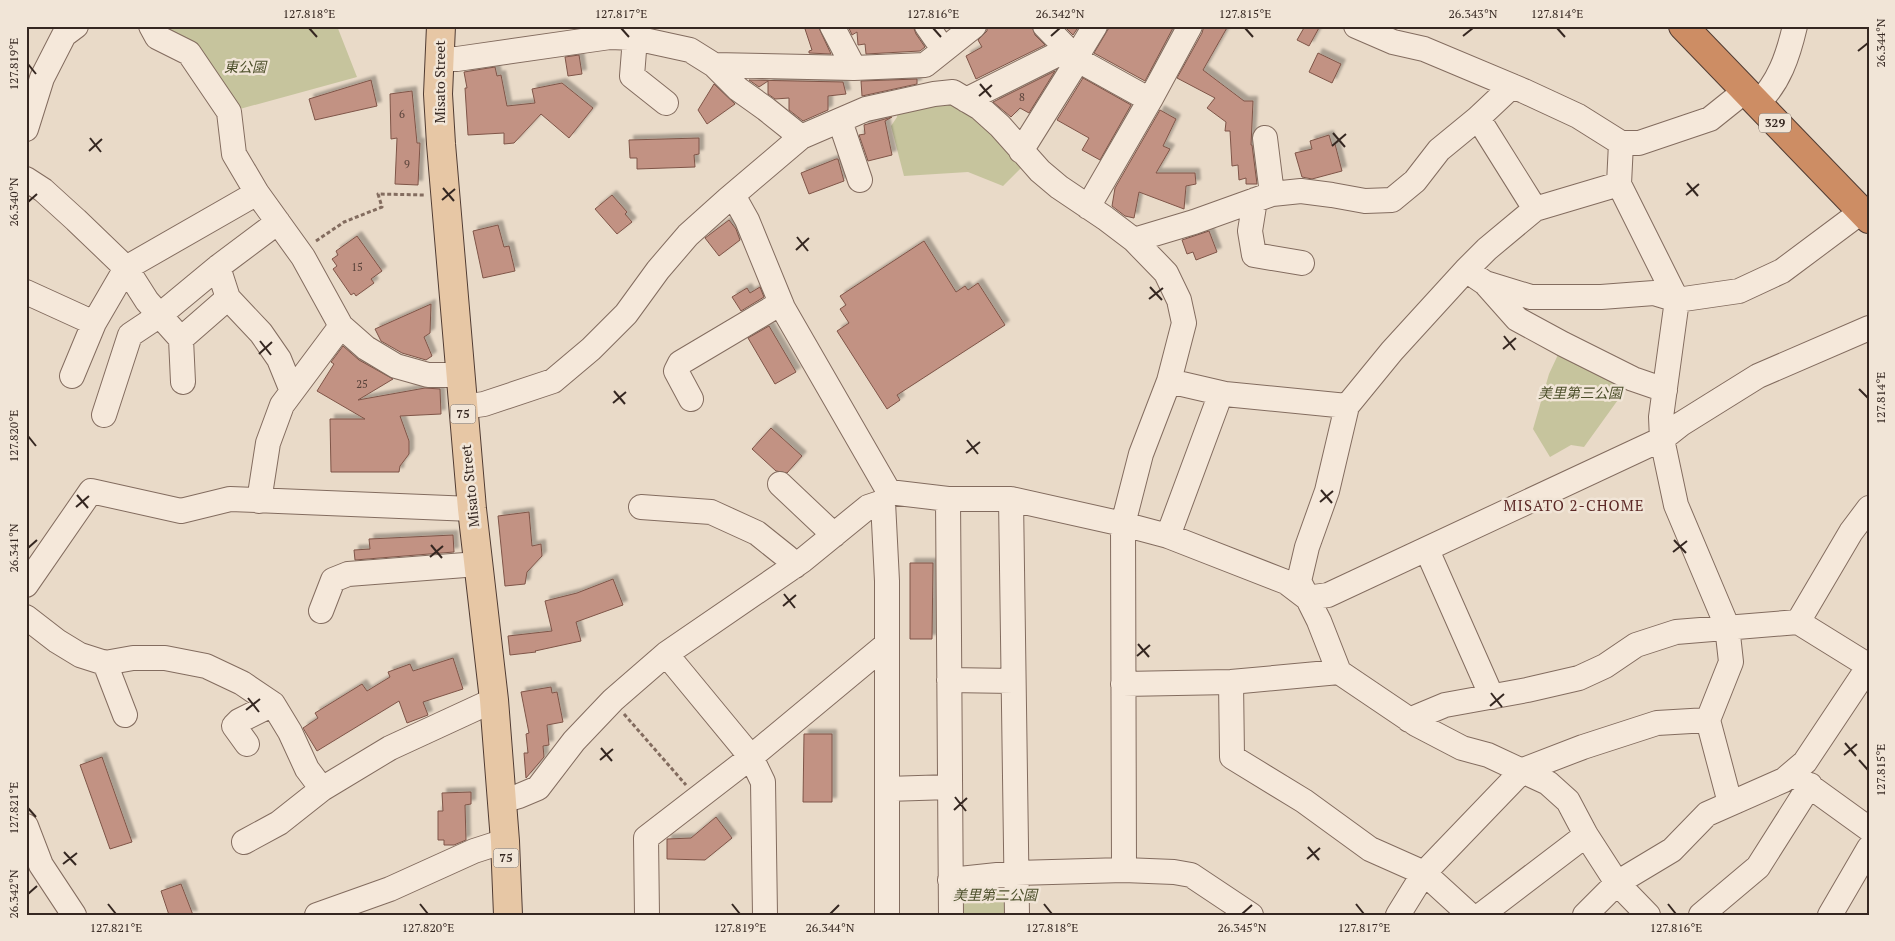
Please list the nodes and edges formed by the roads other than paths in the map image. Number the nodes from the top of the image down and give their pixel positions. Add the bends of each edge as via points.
1 (151, 26) edge
2 (441, 26) edge
3 (832, 26) edge
4 (927, 26) edge
5 (974, 26) edge
6 (1045, 26) edge
7 (1095, 26) edge
8 (1190, 26) edge
9 (1356, 26) edge
10 (1683, 26) edge
11 (1795, 26) edge
12 (65, 29) edge
13 (628, 34) edge
14 (1398, 34) edge
15 (943, 49) junction
16 (1072, 55) junction
17 (439, 59) junction
18 (714, 65) junction
19 (925, 65) junction
20 (854, 68) junction
21 (34, 77) edge
22 (1512, 86) junction
23 (934, 94) junction
24 (1751, 98) junction
25 (966, 100) junction
26 (1150, 100) junction
27 (666, 103) dead end
28 (1478, 118) junction
29 (840, 121) junction
30 (26, 129) edge
31 (801, 137) junction
32 (1265, 138) dead end
33 (1621, 143) junction
34 (1022, 151) junction
35 (26, 179) edge
36 (860, 180) dead end
37 (1619, 184) junction
38 (257, 193) junction
39 (733, 195) junction
40 (1264, 197) junction
41 (1088, 208) junction
42 (1535, 209) junction
43 (1865, 216) edge
44 (278, 222) junction
45 (1134, 240) junction
46 (1302, 263) dead end
47 (218, 266) junction
48 (126, 268) junction
49 (1475, 277) junction
50 (26, 292) edge
51 (228, 298) junction
52 (1677, 300) junction
53 (781, 303) junction
54 (160, 314) junction
55 (94, 323) junction
56 (340, 326) junction
57 (1869, 328) edge
58 (181, 339) junction
59 (460, 375) junction
60 (72, 376) dead end
61 (1169, 381) junction
62 (183, 382) dead end
63 (1665, 390) junction
64 (292, 391) junction
65 (1221, 393) junction
66 (691, 399) dead end
67 (463, 406) junction
68 (1347, 406) junction
69 (104, 415) dead end
70 (1662, 439) junction
71 (780, 484) dead end
72 (886, 497) junction
73 (948, 499) junction
74 (1011, 499) junction
75 (259, 502) junction
76 (641, 507) dead end
77 (1869, 508) edge
78 (472, 509) junction
79 (1123, 524) junction
80 (834, 535) junction
81 (1168, 536) junction
82 (1427, 550) junction
83 (478, 564) junction
84 (794, 566) junction
85 (26, 585) edge
86 (1307, 598) junction
87 (322, 611) dead end
88 (26, 617) edge
89 (1798, 622) junction
90 (1757, 624) junction
91 (1727, 626) junction
92 (887, 644) junction
93 (666, 654) junction
94 (105, 662) junction
95 (1731, 662) junction
96 (1869, 666) edge
97 (1339, 672) junction
98 (949, 680) junction
99 (1014, 681) junction
100 (1231, 682) junction
101 (1123, 684) junction
102 (1492, 697) junction
103 (494, 700) junction
104 (272, 704) junction
105 (125, 716) dead end
106 (1409, 720) junction
107 (1708, 720) junction
108 (247, 744) dead end
109 (751, 758) junction
110 (1523, 770) junction
111 (1801, 779) junction
112 (950, 788) junction
113 (322, 789) junction
114 (886, 789) junction
115 (502, 801) junction
116 (1730, 803) junction
117 (26, 826) edge
118 (1869, 829) edge
119 (1586, 836) junction
120 (505, 841) junction
121 (244, 842) dead end
122 (1869, 848) edge
123 (1124, 870) junction
124 (1016, 872) junction
125 (1424, 873) junction
126 (950, 880) junction
127 (1617, 883) junction
128 (74, 915) edge
129 (317, 915) edge
130 (508, 915) edge
131 (647, 915) edge
132 (765, 915) edge
133 (887, 915) edge
134 (950, 915) edge
135 (1017, 915) edge
136 (1252, 915) edge
137 (1398, 915) edge
138 (1470, 915) edge
139 (1481, 915) edge
140 (1585, 915) edge
141 (1648, 915) edge
142 (1701, 915) edge
143 (1830, 915) edge

1 - 38 street via 157,37 189,53 229,112 234,154
2 - 17 main road, Misato Street / 75
3 - 20 street
4 - 15 street
5 - 15 street
6 - 16 street
7 - 16 street via 1081,49
8 - 26 street
9 - 14 street
10 - 24 highway, 329
11 - 24 street via 1781,71 1770,92
12 - 21 street
13 - 17 street
13 - 18 street via 690,50
13 - 27 street via 632,76
14 - 22 street via 1424,49
15 - 19 street
16 - 25 street
16 - 26 street
16 - 34 street
17 - 59 main road, Misato Street / 75 via 438,94
18 - 20 street
18 - 31 street via 738,90
19 - 20 street
19 - 23 street
21 - 30 street
22 - 28 street
22 - 33 street via 1578,116
23 - 25 street via 953,92
23 - 29 street via 866,109
24 - 33 street via 1710,119 1639,143
24 - 43 highway, 329
25 - 34 street via 1000,126
26 - 41 street
28 - 40 street via 1439,150 1415,181 1392,200 1365,202 1301,191
28 - 42 street
29 - 31 street
29 - 36 street
31 - 39 street
32 - 40 street
33 - 37 street
34 - 41 street via 1059,188
35 - 48 street via 43,190
37 - 42 street
37 - 52 street
38 - 44 street
38 - 48 street
39 - 53 street via 747,220
39 - 67 street via 688,235 626,314 553,381 484,404
40 - 45 street
40 - 46 street via 1250,231 1254,255
41 - 45 street
42 - 49 street via 1487,249
43 - 52 street via 1782,271 1739,291
44 - 47 street
44 - 56 street via 300,252
45 - 61 street via 1166,273 1179,300 1184,323
47 - 51 street
47 - 54 street
48 - 54 street via 147,301
48 - 55 street
49 - 52 street via 1531,297 1654,294
49 - 63 street via 1517,319 1624,374
49 - 68 street via 1392,351
50 - 55 street
51 - 58 street
51 - 64 street via 261,333 279,360
52 - 63 street
53 - 66 street via 680,363 676,371
53 - 72 street
54 - 58 street
54 - 69 street via 130,336
55 - 60 street
56 - 59 street via 366,348 396,366 428,376
56 - 64 street
57 - 70 street via 1758,376
58 - 62 street
59 - 67 main road, Misato Street / 75
61 - 65 street
61 - 79 street via 1141,454
63 - 70 street
64 - 75 street via 282,405 268,443
65 - 68 street
65 - 81 street
67 - 78 main road, Misato Street / 75
68 - 86 street via 1328,491 1307,546 1299,581
70 - 82 street
70 - 91 street via 1676,505
71 - 80 street
72 - 73 street
72 - 80 street via 868,507
72 - 92 street
73 - 74 street
73 - 98 street
74 - 79 street
74 - 99 street
75 - 78 street
75 - 85 street via 230,499 181,511 91,491
76 - 84 street via 711,512 757,533
77 - 89 street via 1851,532
78 - 83 main road, Misato Street / 75
79 - 81 street
79 - 101 street
80 - 84 street
81 - 86 street via 1286,582
82 - 86 street via 1328,595
82 - 102 street
83 - 87 street via 348,574 333,580
83 - 103 main road, Misato Street / 75
84 - 93 street
86 - 97 street
88 - 94 street via 80,655
89 - 90 street
89 - 96 street
90 - 91 street
90 - 95 street
91 - 95 street
91 - 102 street via 1676,632 1636,644 1605,666 1579,678
92 - 109 street
92 - 114 street
93 - 109 street
93 - 115 street via 612,700 574,741 538,788
94 - 104 street via 164,658 206,666 242,683
94 - 105 street
95 - 107 street
96 - 111 street via 1805,762
97 - 100 street
97 - 106 street
98 - 99 street
98 - 112 street
99 - 124 street
100 - 101 street
100 - 125 street via 1232,757 1370,849
101 - 123 street
102 - 106 street via 1445,705
103 - 113 street via 390,748
103 - 115 main road, Misato Street / 75
104 - 108 street via 234,726
104 - 113 street via 290,732 307,769
106 - 110 street via 1462,748
107 - 110 street via 1657,723
107 - 116 street
109 - 131 street via 646,838
109 - 132 street via 763,782
110 - 119 street via 1548,783 1568,802
110 - 125 street
111 - 116 street via 1784,780
111 - 118 street
111 - 142 street via 1758,867
112 - 114 street
112 - 126 street
113 - 121 street via 279,823
114 - 133 street
115 - 120 main road, Misato Street / 75
116 - 127 street via 1707,814 1672,850
117 - 128 street via 40,865
119 - 127 street
119 - 139 street
120 - 129 street via 474,851 390,889
120 - 130 main road, Misato Street / 75
122 - 143 street
123 - 124 street
123 - 136 street via 1191,875
124 - 126 street
124 - 135 street
125 - 137 street
125 - 138 street
126 - 134 street
127 - 140 street
127 - 141 street

